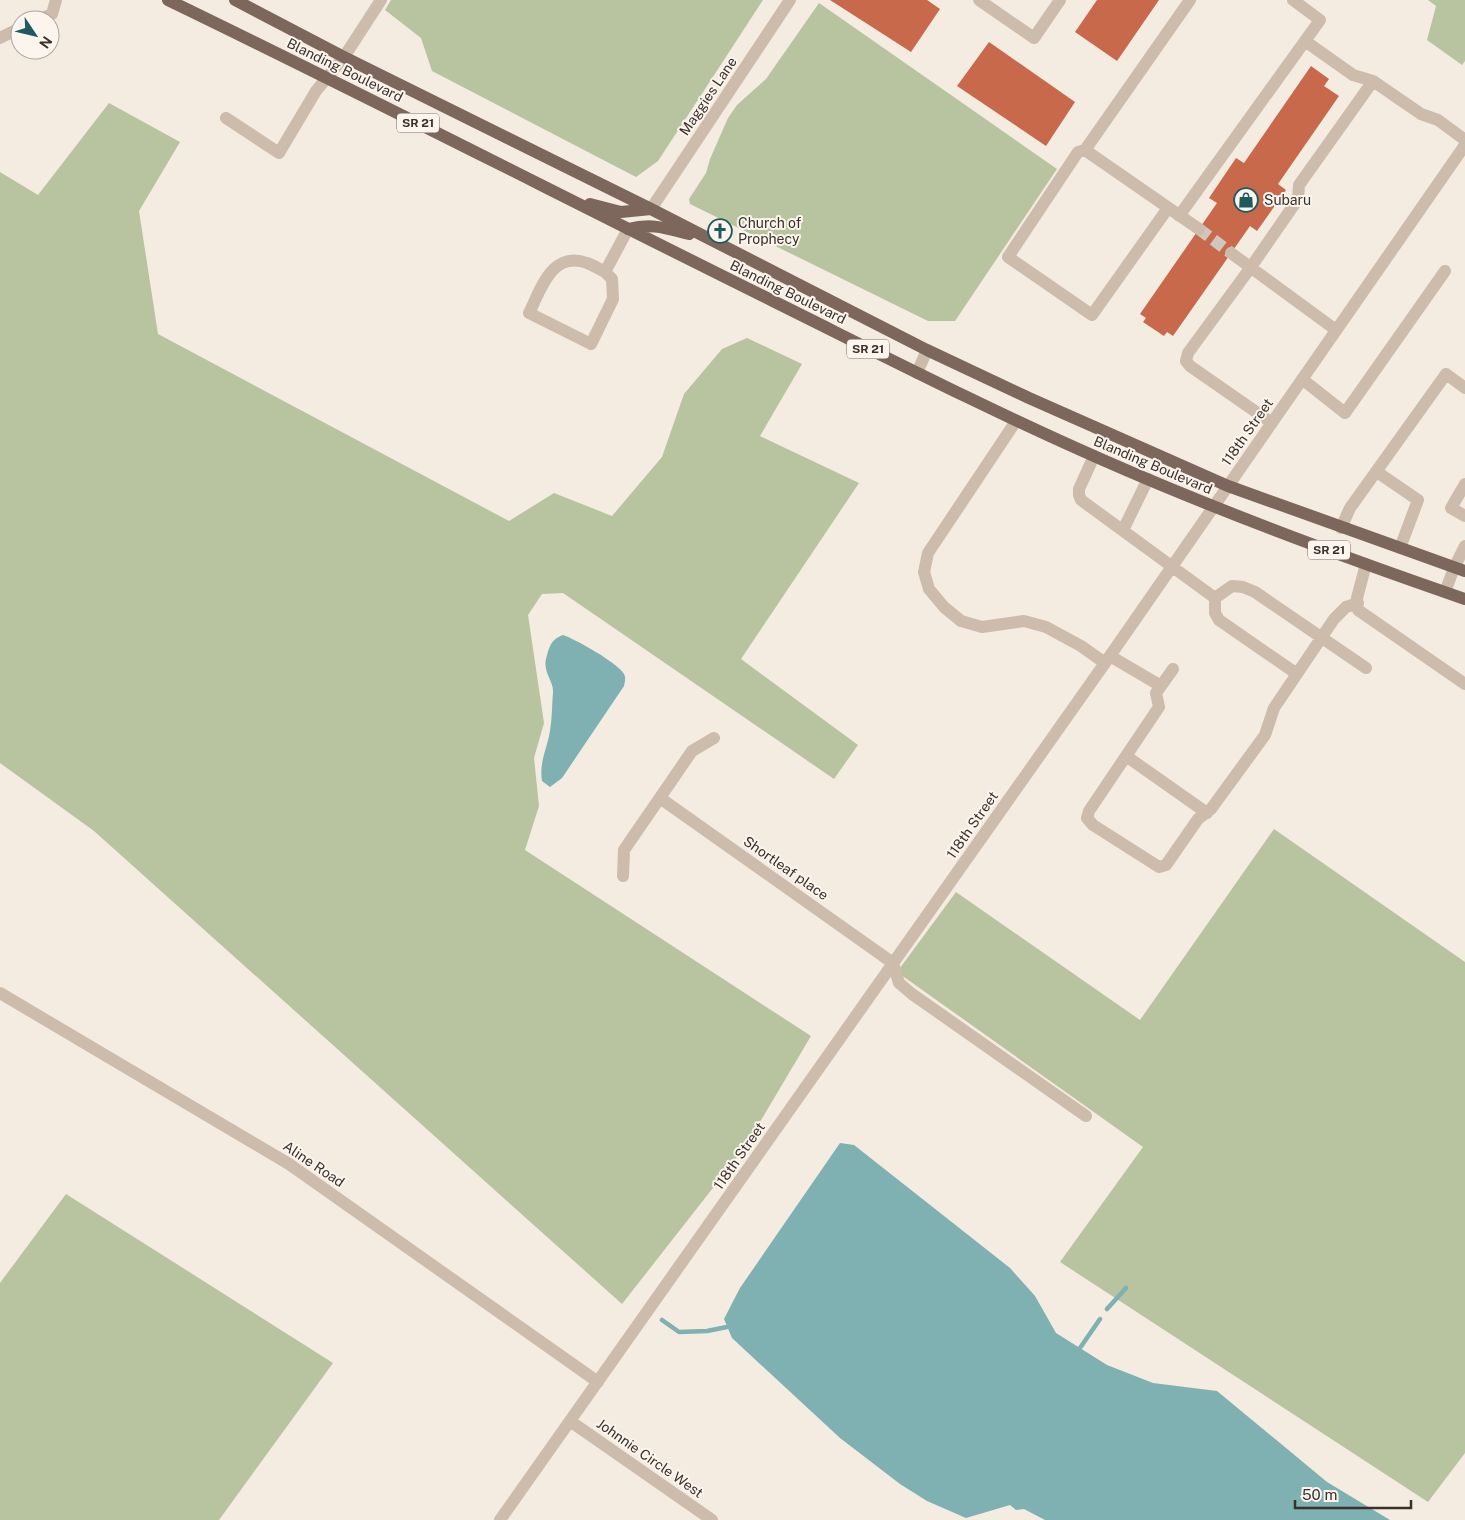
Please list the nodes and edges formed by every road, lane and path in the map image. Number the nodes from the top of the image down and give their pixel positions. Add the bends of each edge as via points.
1 (168, 0) edge
2 (235, 0) edge
3 (381, 0) edge
4 (790, 0) edge
5 (979, 0) edge
6 (1060, 0) edge
7 (1190, 0) edge
8 (1294, 0) edge
9 (1305, 41) junction
10 (344, 57) junction
11 (327, 77) junction
12 (1373, 81) junction
13 (226, 118) dead end
14 (1465, 140) edge
15 (1465, 145) edge
16 (1085, 150) junction
17 (568, 199) junction
18 (651, 209) junction
19 (1174, 212) junction
20 (628, 229) junction
21 (1199, 230) tunnel mouth
22 (708, 239) junction
23 (1231, 253) tunnel mouth
24 (1251, 268) junction
25 (605, 272) junction
26 (1444, 272) dead end
27 (1336, 330) junction
28 (927, 350) junction
29 (917, 373) junction
30 (1302, 379) junction
31 (1465, 388) edge
32 (1016, 421) junction
33 (1272, 423) junction
34 (1094, 456) junction
35 (1377, 472) junction
36 (1148, 479) junction
37 (1465, 484) edge
38 (1228, 486) junction
39 (1214, 507) junction
40 (1465, 516) edge
41 (1341, 528) junction
42 (1122, 530) junction
43 (1465, 546) edge
44 (1400, 548) junction
45 (1366, 564) junction
46 (1172, 567) junction
47 (1459, 569) edge
48 (1445, 592) junction
49 (1215, 598) junction
50 (1465, 599) edge
51 (1358, 603) junction
52 (1321, 637) junction
53 (1107, 659) junction
54 (1366, 668) dead end
55 (1173, 669) dead end
56 (1297, 674) junction
57 (1465, 684) edge
58 (1161, 686) junction
59 (714, 738) dead end
60 (1126, 756) junction
61 (660, 798) junction
62 (1206, 813) junction
63 (623, 876) dead end
64 (893, 963) junction
65 (0, 993) edge
66 (1086, 1116) dead end
67 (598, 1382) junction
68 (570, 1421) junction
69 (500, 1520) edge
70 (712, 1520) edge

1 - 11 main road, Blanding Boulevard / SR 21
2 - 10 main road, Blanding Boulevard / SR 21
3 - 10 street
4 - 18 street, Maggies Lane
5 - 6 street via 1034,38
7 - 16 street
8 - 9 street via 1320,20
9 - 12 street via 1353,74
9 - 19 street
10 - 11 street
10 - 18 main road, Blanding Boulevard / SR 21
11 - 13 street via 279,153
11 - 17 main road, Blanding Boulevard / SR 21
12 - 14 street
12 - 24 street via 1299,185 1298,199
15 - 27 street, 118th Street
16 - 19 street
16 - 19 street via 1078,152 1008,257 1020,266 1092,315
17 - 18 main road via 621,212
17 - 20 main road, Blanding Boulevard / SR 21
18 - 22 main road, Blanding Boulevard / SR 21
19 - 21 street
20 - 22 main road via 655,226
20 - 25 street
20 - 29 main road, Blanding Boulevard / SR 21
22 - 28 main road, Blanding Boulevard / SR 21
23 - 24 street
24 - 27 street
24 - 33 street via 1188,353 1186,361
25 - 25 street via 587,263 572,260 562,263 548,275 529,313 591,344 613,299 612,279
26 - 30 street via 1345,413
27 - 30 street, 118th Street
28 - 29 street
28 - 38 main road, Blanding Boulevard / SR 21
29 - 32 main road, Blanding Boulevard / SR 21
30 - 33 street, 118th Street
31 - 35 street via 1446,374
32 - 34 main road, Blanding Boulevard / SR 21
32 - 53 street via 928,552 924,572 929,589 960,621 982,627 1024,621 1046,626
33 - 38 street, 118th Street
34 - 36 main road, Blanding Boulevard / SR 21
34 - 42 street via 1079,495
35 - 41 street via 1350,508
35 - 44 street via 1418,500
36 - 39 main road, Blanding Boulevard / SR 21
36 - 42 street
37 - 40 street via 1451,508
38 - 39 street, 118th Street
38 - 41 main road, Blanding Boulevard / SR 21
39 - 45 main road, Blanding Boulevard / SR 21
39 - 46 street, 118th Street
41 - 44 main road, Blanding Boulevard / SR 21
42 - 46 street
43 - 47 street
44 - 47 main road, Blanding Boulevard / SR 21
45 - 48 main road, Blanding Boulevard / SR 21
45 - 51 street
46 - 49 street
46 - 53 street, 118th Street
47 - 48 street
48 - 50 main road, Blanding Boulevard / SR 21
49 - 52 street via 1232,586 1243,587
49 - 56 street via 1215,613 1219,620
51 - 52 street via 1346,607
51 - 57 street via 1358,610
52 - 54 street
52 - 56 street
53 - 58 street
53 - 64 street, 118th Street
55 - 58 street
56 - 62 street via 1274,708 1264,735
58 - 60 street via 1156,693 1159,708
59 - 61 street via 692,751
60 - 62 street
60 - 62 street via 1089,811 1087,818 1093,825 1159,867 1166,865 1198,819
61 - 63 street via 624,850
61 - 64 street, Shortleaf place
64 - 66 street via 899,983 912,994
64 - 67 street, 118th Street
65 - 67 street, Aline Road via 289,1164
67 - 68 street, 118th Street
68 - 69 street, 118th Street
68 - 70 street, Johnnie Circle West

